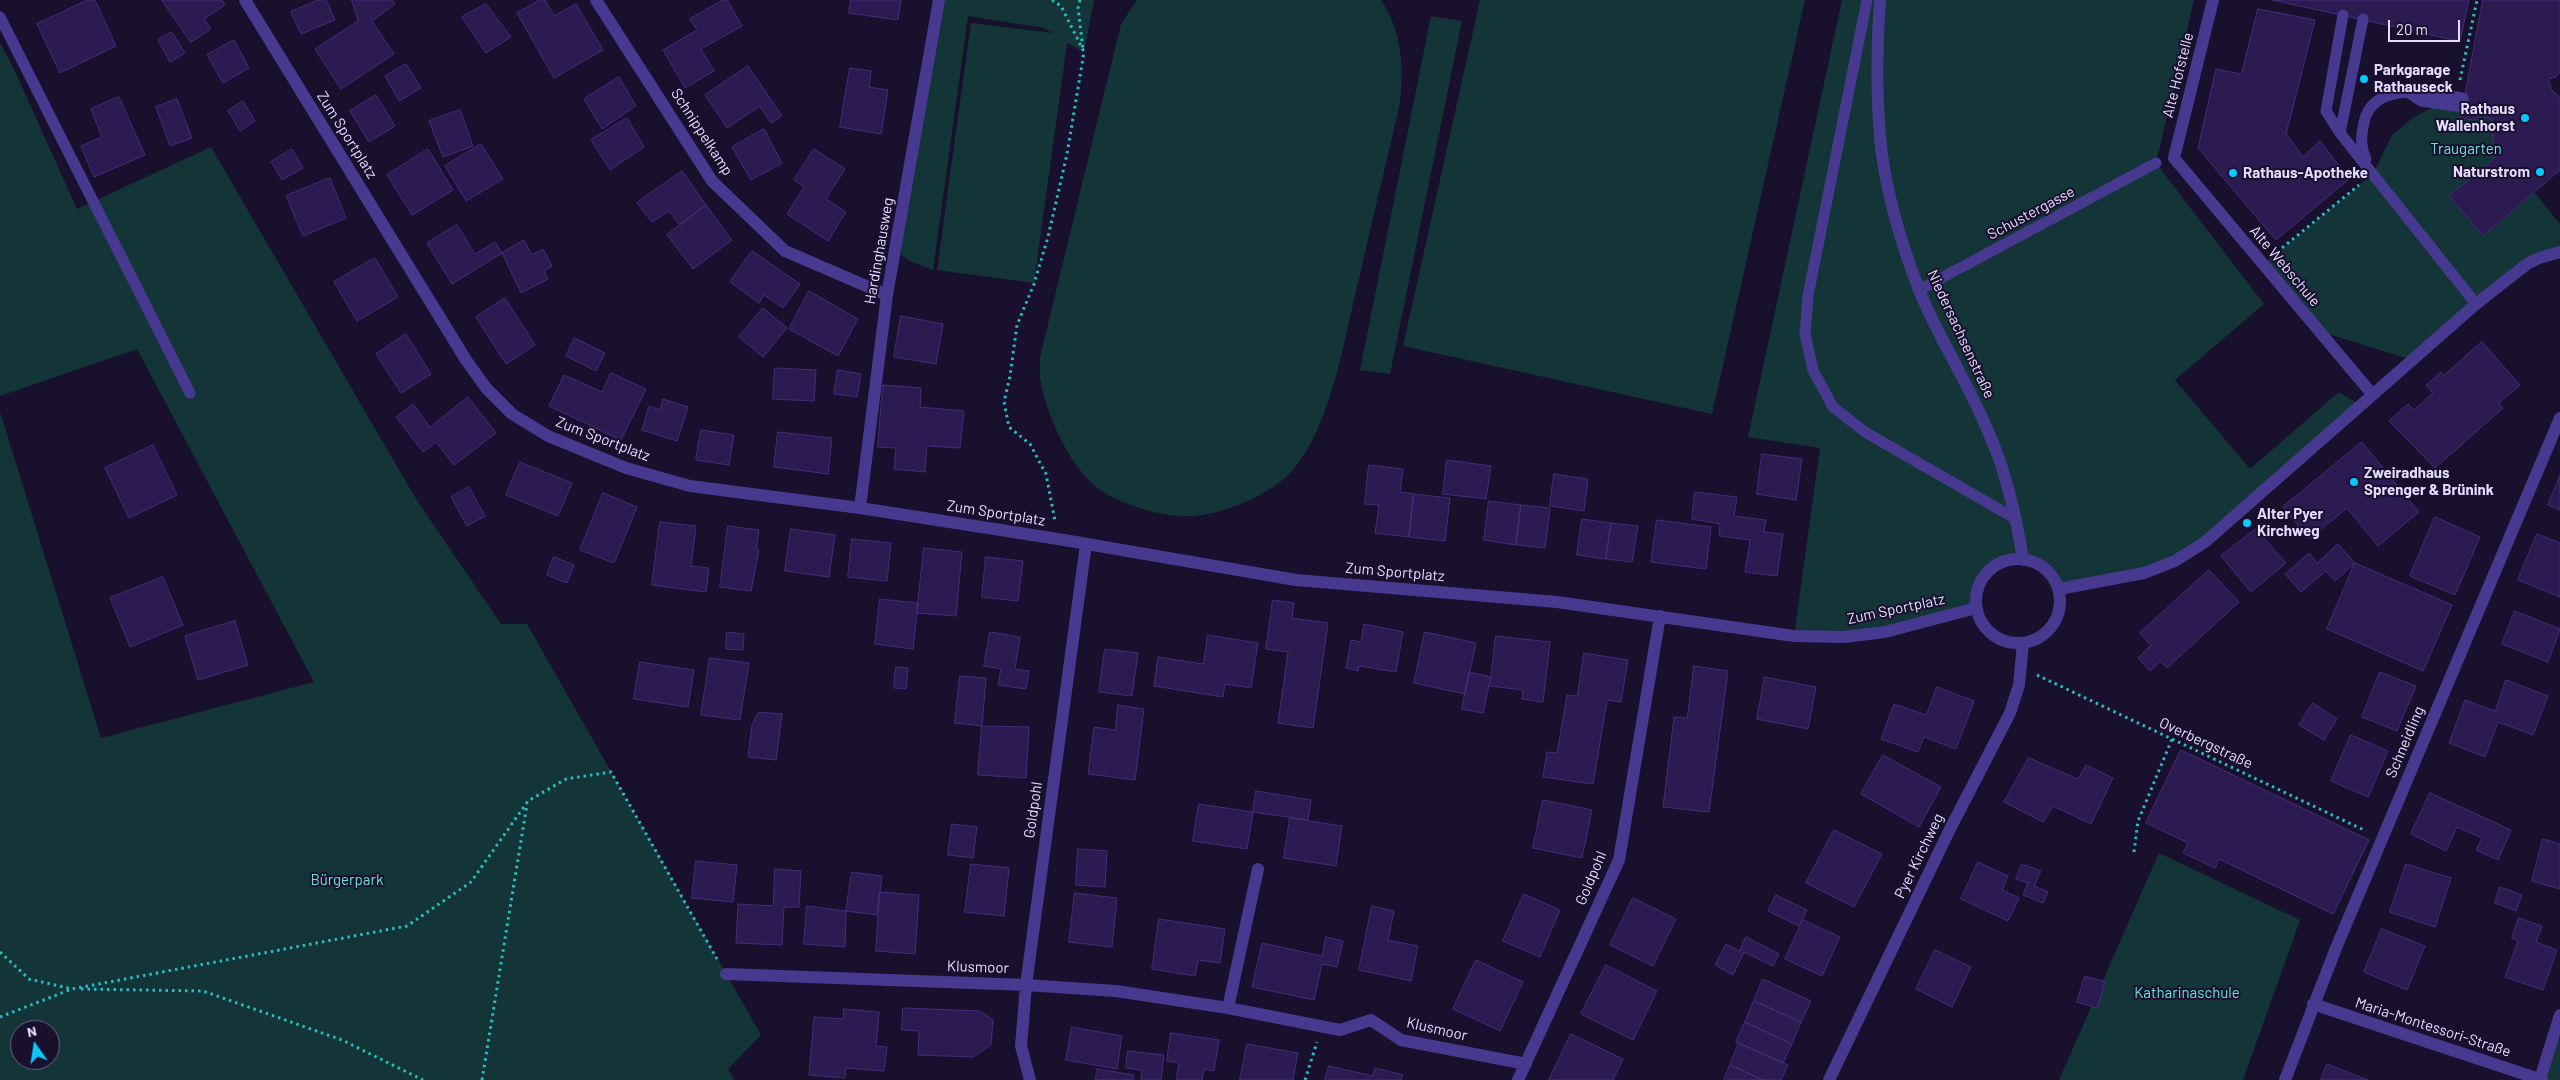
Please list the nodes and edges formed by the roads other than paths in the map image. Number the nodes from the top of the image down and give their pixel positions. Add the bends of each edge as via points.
1 (245, 0) edge
2 (596, 0) edge
3 (939, 0) edge
4 (1867, 0) edge
5 (1880, 0) edge
6 (2213, 0) edge
7 (2343, 15) dead end
8 (0, 17) edge
9 (2363, 19) dead end
10 (2460, 101) road end
11 (2340, 133) junction
12 (2174, 158) joint
13 (2156, 163) dead end
14 (2373, 174) junction
15 (2559, 251) edge
16 (1919, 290) junction
17 (887, 295) junction
18 (2476, 304) junction
19 (190, 393) dead end
20 (2372, 394) junction
21 (2560, 418) edge
22 (860, 508) junction
23 (2016, 520) junction
24 (1086, 544) junction
25 (2023, 560) junction
26 (2058, 589) junction
27 (1976, 608) junction
28 (1660, 616) junction
29 (2023, 643) junction
30 (1258, 869) dead end
31 (726, 974) road end
32 (1026, 985) junction
33 (2313, 1004) junction
34 (1228, 1008) junction
35 (2560, 1015) edge
36 (1526, 1064) junction
37 (1030, 1080) edge
38 (1518, 1080) edge
39 (1829, 1080) edge
40 (2284, 1080) edge
41 (2541, 1080) edge

1 - 22 street, Zum Sportplatz via 466,360 486,388 512,414 548,436 626,468 690,486
2 - 17 street, Schnippelkamp via 712,181 785,251
3 - 17 street, Hardinghausweg
4 - 23 lane via 1808,296 1805,334 1813,370 1833,407 1865,432
5 - 16 street, Niedersachsenstraße via 1877,58 1880,137 1894,211
6 - 12 street, Alte Hofstelle
7 - 11 lane via 2326,111
8 - 19 lane
9 - 11 lane
10 - 14 lane via 2422,92 2389,94 2376,101 2366,114 2361,147
11 - 14 lane
12 - 20 street, Alte Webschule
13 - 16 lane, Schustergasse
14 - 18 lane
15 - 18 street via 2527,264
16 - 23 street, Niedersachsenstraße via 1988,429
17 - 22 street, Hardinghausweg
18 - 20 street
20 - 26 street via 2205,542 2175,561 2144,573
21 - 33 street, Schneidling
22 - 24 street, Zum Sportplatz
23 - 25 street, Niedersachsenstraße
24 - 28 street, Zum Sportplatz via 1296,580 1557,602
24 - 32 street, Goldpohl
25 - 26 street via 2040,565 2051,575
25 - 27 street via 2001,563 1990,570 1981,581
26 - 29 street via 2060,604 2053,624 2037,639
27 - 28 street, Zum Sportplatz via 1884,632 1844,637 1794,636
27 - 29 street via 1980,620 1998,639
28 - 36 street, Goldpohl via 1618,860
29 - 39 street, Pyer Kirchweg via 2019,685 2010,713 1949,831
30 - 34 street
31 - 32 street, Klusmoor
32 - 34 street, Klusmoor via 1116,991
32 - 37 street, Goldpohl via 1021,1046
33 - 40 street, Schneidling
33 - 41 street, Maria-Montessori-Straße
34 - 36 street, Klusmoor via 1340,1030 1371,1020 1401,1040
35 - 41 street
36 - 38 street, Goldpohl

